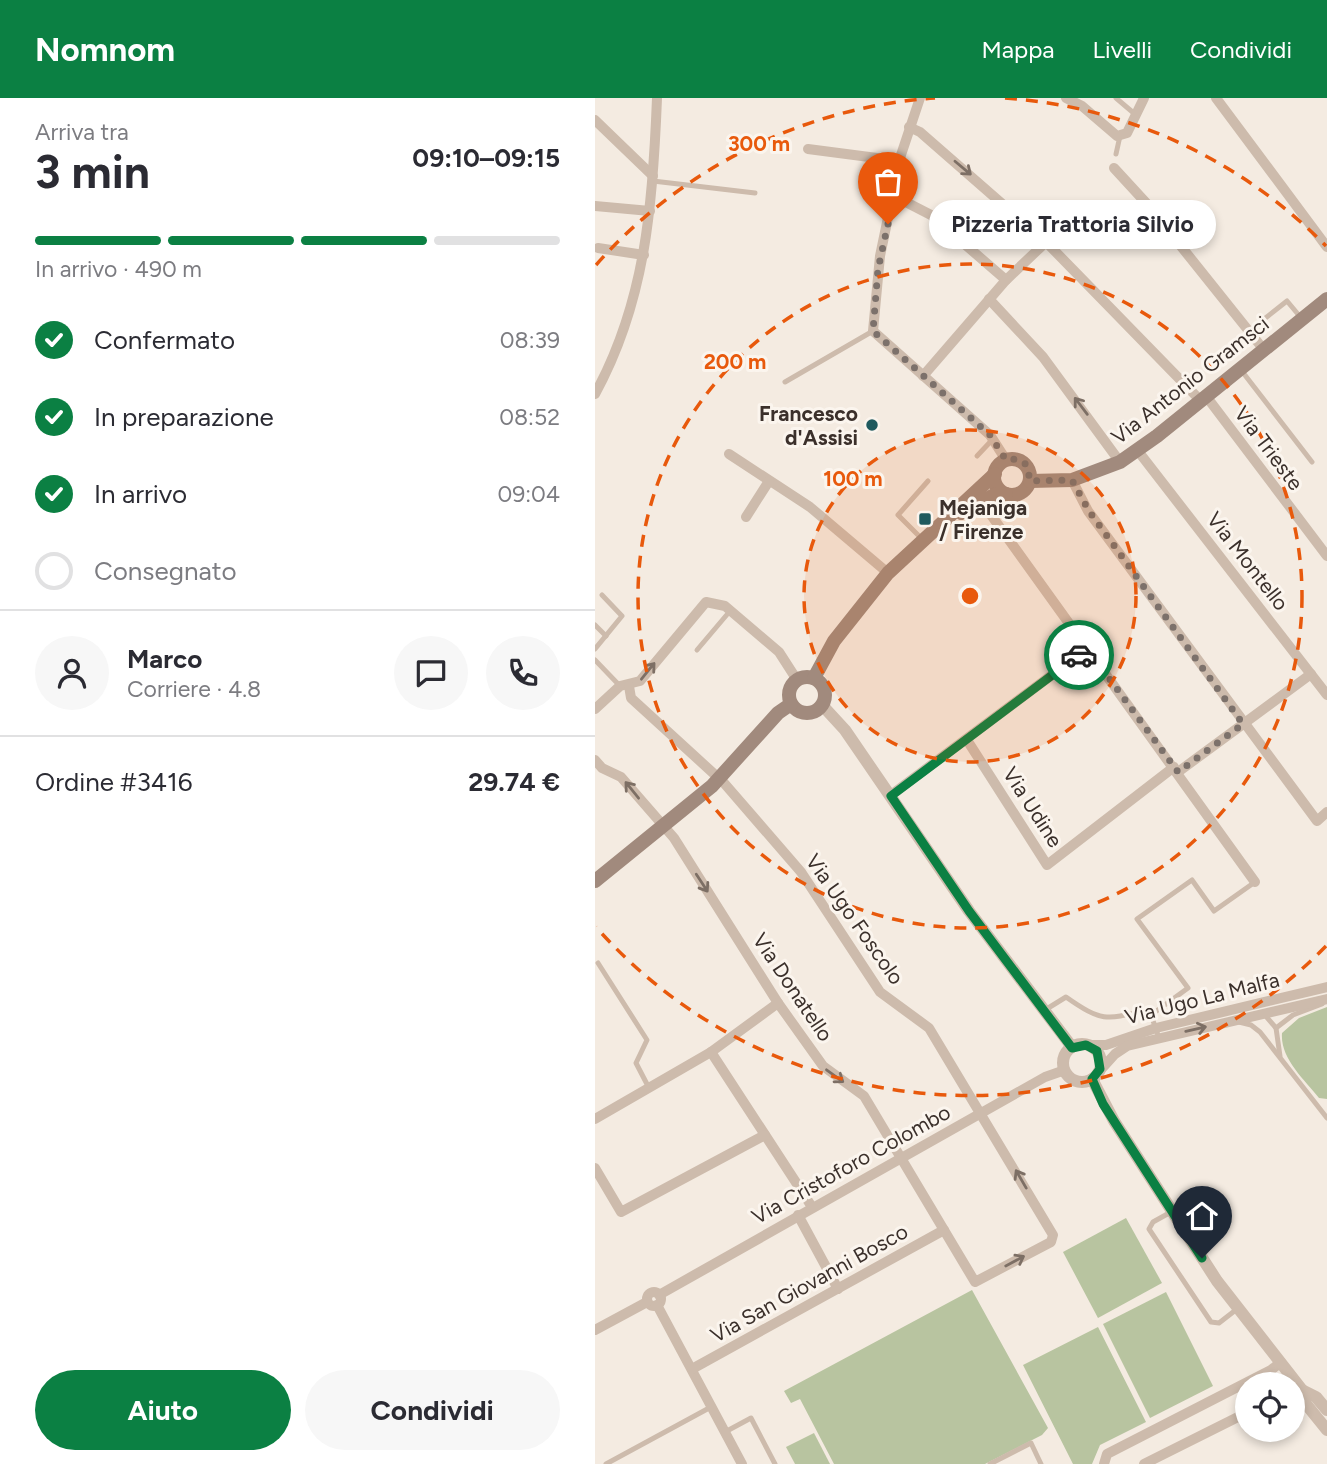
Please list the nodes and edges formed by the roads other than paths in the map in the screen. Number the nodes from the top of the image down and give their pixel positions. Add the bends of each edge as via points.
1 (657, 98) edge
2 (920, 98) edge
3 (1066, 98) edge
4 (1116, 98) edge
5 (1145, 98) edge
6 (1216, 98) edge
7 (1136, 115) junction
8 (595, 120) edge
9 (909, 127) junction
10 (1120, 136) junction
11 (808, 149) dead end
12 (1115, 154) dead end
13 (901, 160) junction
14 (1114, 168) dead end
15 (653, 179) junction
16 (755, 194) dead end
17 (894, 196) junction
18 (595, 206) edge
19 (650, 211) junction
20 (1046, 242) junction
21 (1327, 247) edge
22 (596, 248) edge
23 (645, 255) junction
24 (1006, 280) junction
25 (989, 299) junction
26 (1327, 299) edge
27 (1302, 319) junction
28 (873, 331) junction
29 (1249, 331) junction
30 (848, 335) dead end
31 (853, 342) junction
32 (1264, 350) junction
33 (1241, 369) junction
34 (923, 376) junction
35 (785, 382) dead end
36 (595, 394) edge
37 (1203, 399) junction
38 (993, 439) junction
39 (1138, 451) junction
40 (729, 454) dead end
41 (977, 456) dead end
42 (1006, 460) junction
43 (1120, 462) junction
44 (1312, 462) dead end
45 (995, 474) junction
46 (1072, 480) junction
47 (769, 481) junction
48 (928, 481) dead end
49 (1030, 481) junction
50 (1006, 494) junction
51 (981, 501) junction
52 (745, 517) dead end
53 (947, 520) junction
54 (922, 539) junction
55 (1327, 556) edge
56 (888, 573) junction
57 (602, 595) dead end
58 (730, 611) junction
59 (595, 625) edge
60 (605, 636) junction
61 (1087, 648) junction
62 (595, 649) edge
63 (697, 649) dead end
64 (595, 660) edge
65 (1311, 674) junction
66 (814, 678) junction
67 (797, 680) junction
68 (624, 686) junction
69 (1327, 695) edge
70 (791, 704) junction
71 (822, 705) junction
72 (595, 709) edge
73 (1243, 724) junction
74 (967, 740) junction
75 (595, 760) edge
76 (1176, 769) junction
77 (720, 778) junction
78 (891, 796) junction
79 (1327, 812) edge
80 (663, 827) junction
81 (595, 881) edge
82 (1255, 882) joint
83 (598, 963) dead end
84 (1327, 987) edge
85 (1327, 1000) edge
86 (778, 1003) junction
87 (1255, 1004) junction
88 (1042, 1011) junction
89 (1264, 1014) junction
90 (1151, 1015) junction
91 (1234, 1021) junction
92 (1276, 1028) junction
93 (1157, 1033) junction
94 (1086, 1045) junction
95 (1072, 1048) junction
96 (711, 1052) junction
97 (1280, 1056) junction
98 (1065, 1070) junction
99 (1095, 1077) junction
100 (649, 1088) junction
101 (982, 1113) junction
102 (1326, 1115) edge
103 (595, 1119) edge
104 (765, 1135) junction
105 (901, 1158) junction
106 (595, 1168) edge
107 (812, 1207) junction
108 (1171, 1211) junction
109 (798, 1215) junction
110 (944, 1230) junction
111 (975, 1282) joint
112 (838, 1289) junction
113 (654, 1301) junction
114 (1237, 1309) junction
115 (595, 1330) edge
116 (1281, 1362) junction
117 (692, 1369) junction
118 (1288, 1372) edge
119 (1305, 1391) edge
120 (712, 1406) junction
121 (1235, 1418) edge
122 (1325, 1420) edge
123 (725, 1432) junction
124 (606, 1464) edge
125 (742, 1464) edge
126 (775, 1464) edge
127 (991, 1464) edge
128 (1041, 1464) edge
129 (1104, 1464) edge
130 (1144, 1464) edge

1 - 15 street
2 - 9 street
3 - 10 street
4 - 7 lane
5 - 7 street
6 - 21 street
7 - 10 street via 1127,133
8 - 15 street
9 - 13 street
9 -> 20 street, Via Trieste via 921,132
10 - 12 lane
11 - 13 street
13 - 17 street
14 - 29 street
15 - 16 lane
15 - 19 street
17 - 24 street via 931,215
17 - 28 street via 878,269
18 - 19 street
19 - 23 street
20 - 24 street
20 - 37 street, Via Trieste
22 - 23 street
23 - 36 street via 627,323
24 - 25 street
25 - 34 street
43 -> 25 street via 1043,357
26 - 27 main road, Via Antonio Gramsci
27 - 29 lane via 1287,301
27 - 32 main road, Via Antonio Gramsci
28 - 31 lane
28 - 34 street
29 - 32 street
30 - 31 lane
31 - 35 lane
32 - 33 main road, Via Antonio Gramsci
33 - 37 main road, Via Antonio Gramsci
33 - 44 lane
34 - 38 street
37 - 39 main road, Via Antonio Gramsci
37 - 55 street, Via Trieste
38 - 41 lane
38 - 42 street
39 - 43 main road, Via Antonio Gramsci
39 - 65 street, Via Montello
40 - 47 street
42 - 45 main road
42 - 49 main road via 1023,461
43 - 46 main road, Via Antonio Gramsci
45 - 50 main road via 998,488
45 - 53 main road
46 - 49 main road, Via Antonio Gramsci
46 - 73 street via 1089,511
47 - 52 street
47 - 56 street via 810,507
48 - 54 lane via 898,514
49 - 50 main road, Via Antonio Gramsci via 1021,493
50 - 51 main road, Via Antonio Gramsci
51 - 53 main road, Via Antonio Gramsci
51 - 61 street
53 - 54 main road
54 - 56 main road
56 - 66 main road via 834,642
57 - 60 lane via 622,616
58 - 63 lane
58 - 67 street via 779,652
68 -> 58 street via 640,681 706,602
59 - 60 lane
60 - 62 lane
61 - 74 street
61 - 76 street
64 - 68 lane
65 - 69 street, Via Montello
65 - 73 street
66 - 67 main road
66 - 71 main road via 824,690
67 - 70 main road via 790,688
68 - 72 street
68 - 77 street, Via Ugo Foscolo via 631,698
70 - 71 main road via 806,713
70 - 77 main road
71 - 78 street
73 - 76 street
73 - 79 street via 1317,821
74 - 76 street, Via Udine via 1047,865
74 - 78 street
80 -> 75 street, Via Donatello via 621,777
76 - 82 street
77 - 80 main road
77 - 101 street, Via Ugo Foscolo via 801,872 880,992 929,1028
78 - 88 street
80 - 81 main road
80 -> 86 street, Via Donatello
82 - 90 lane via 1214,911 1192,880 1137,919 1188,988
83 - 100 lane via 647,1040 636,1063
84 - 87 street, Via Ugo La Malfa
85 - 89 street, Via Ugo La Malfa
85 - 92 lane
86 - 96 street
86 -> 105 street, Via Donatello via 829,1073 864,1096
87 - 89 street
87 - 93 street, Via Ugo La Malfa
88 - 90 lane via 1066,997 1108,1020 1149,1009
88 - 95 street
89 - 91 street, Via Ugo La Malfa
89 - 92 lane
90 - 93 lane
93 -> 91 street, Via Ugo La Malfa
91 - 97 lane via 1251,1025
92 - 97 lane
93 - 94 street, Via Ugo La Malfa
93 - 99 street, Via Ugo La Malfa via 1115,1054
94 - 95 street
94 - 99 street via 1100,1057
95 - 98 street via 1064,1057
96 - 100 street
96 - 104 street
97 - 102 lane
98 - 99 street via 1076,1081
98 - 101 street, Via Cristoforo Colombo
99 - 108 street via 1103,1104
100 - 103 street
101 - 105 street, Via Cristoforo Colombo
111 -> 101 street, Via Ugo Foscolo via 1054,1239
104 - 106 street via 621,1212
104 - 107 street
105 - 107 street, Via Cristoforo Colombo
105 - 110 street, Via Donatello
107 - 109 street, Via Cristoforo Colombo
108 - 114 street
108 - 114 lane via 1149,1229 1178,1277 1211,1322 1219,1323
109 - 112 street
109 - 113 street, Via Cristoforo Colombo
110 - 111 street, Via Donatello
110 - 112 street, Via San Giovanni Bosco
112 - 117 street, Via San Giovanni Bosco
113 - 115 street, Via Cristoforo Colombo
113 - 117 street
114 - 116 street
116 - 118 street
116 - 129 street via 1107,1454
117 - 120 street
119 - 122 street via 1316,1397
120 - 123 street
120 - 124 lane
121 - 130 street
123 - 125 street
123 - 126 lane via 751,1418
127 - 128 lane via 1031,1443

